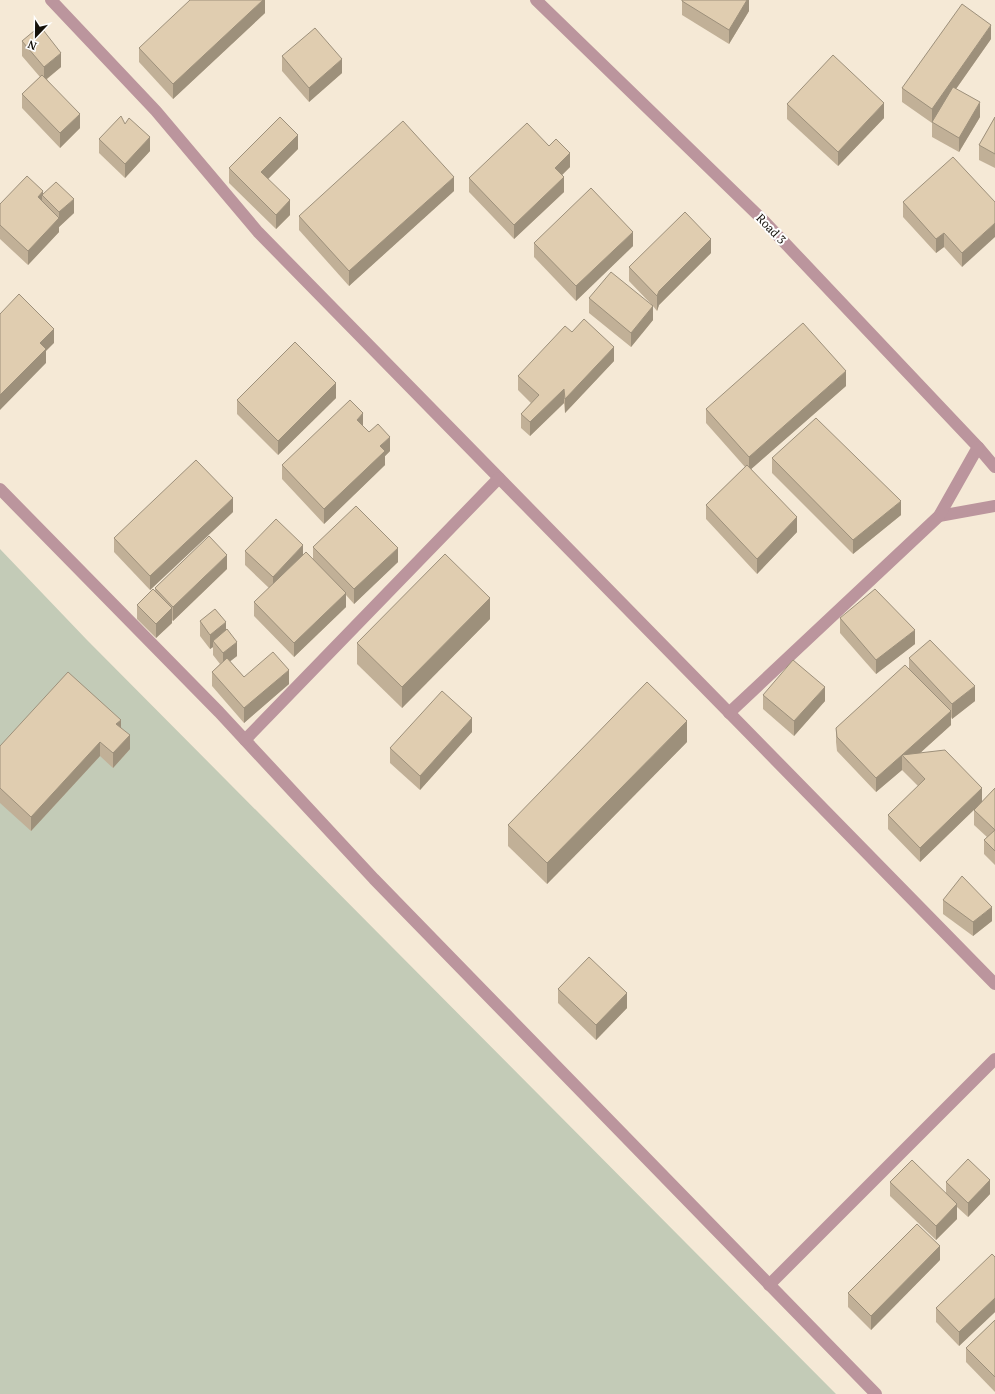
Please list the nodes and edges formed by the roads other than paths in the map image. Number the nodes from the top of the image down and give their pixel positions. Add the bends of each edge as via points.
1 (51, 0) edge
2 (536, 0) edge
3 (978, 446) junction
4 (995, 467) edge
5 (499, 478) junction
6 (0, 490) edge
7 (995, 506) edge
8 (939, 516) junction
9 (730, 713) junction
10 (245, 740) junction
11 (995, 984) edge
12 (995, 1059) edge
13 (769, 1285) junction
14 (876, 1394) edge

1 - 5 street via 156,111 258,232
2 - 3 street, Road 3 via 765,222
3 - 4 street, Road 3
3 - 8 street
5 - 9 street
5 - 10 street
6 - 10 street
7 - 8 street
8 - 9 street
9 - 11 street
10 - 13 street via 374,879
12 - 13 street
13 - 14 street

